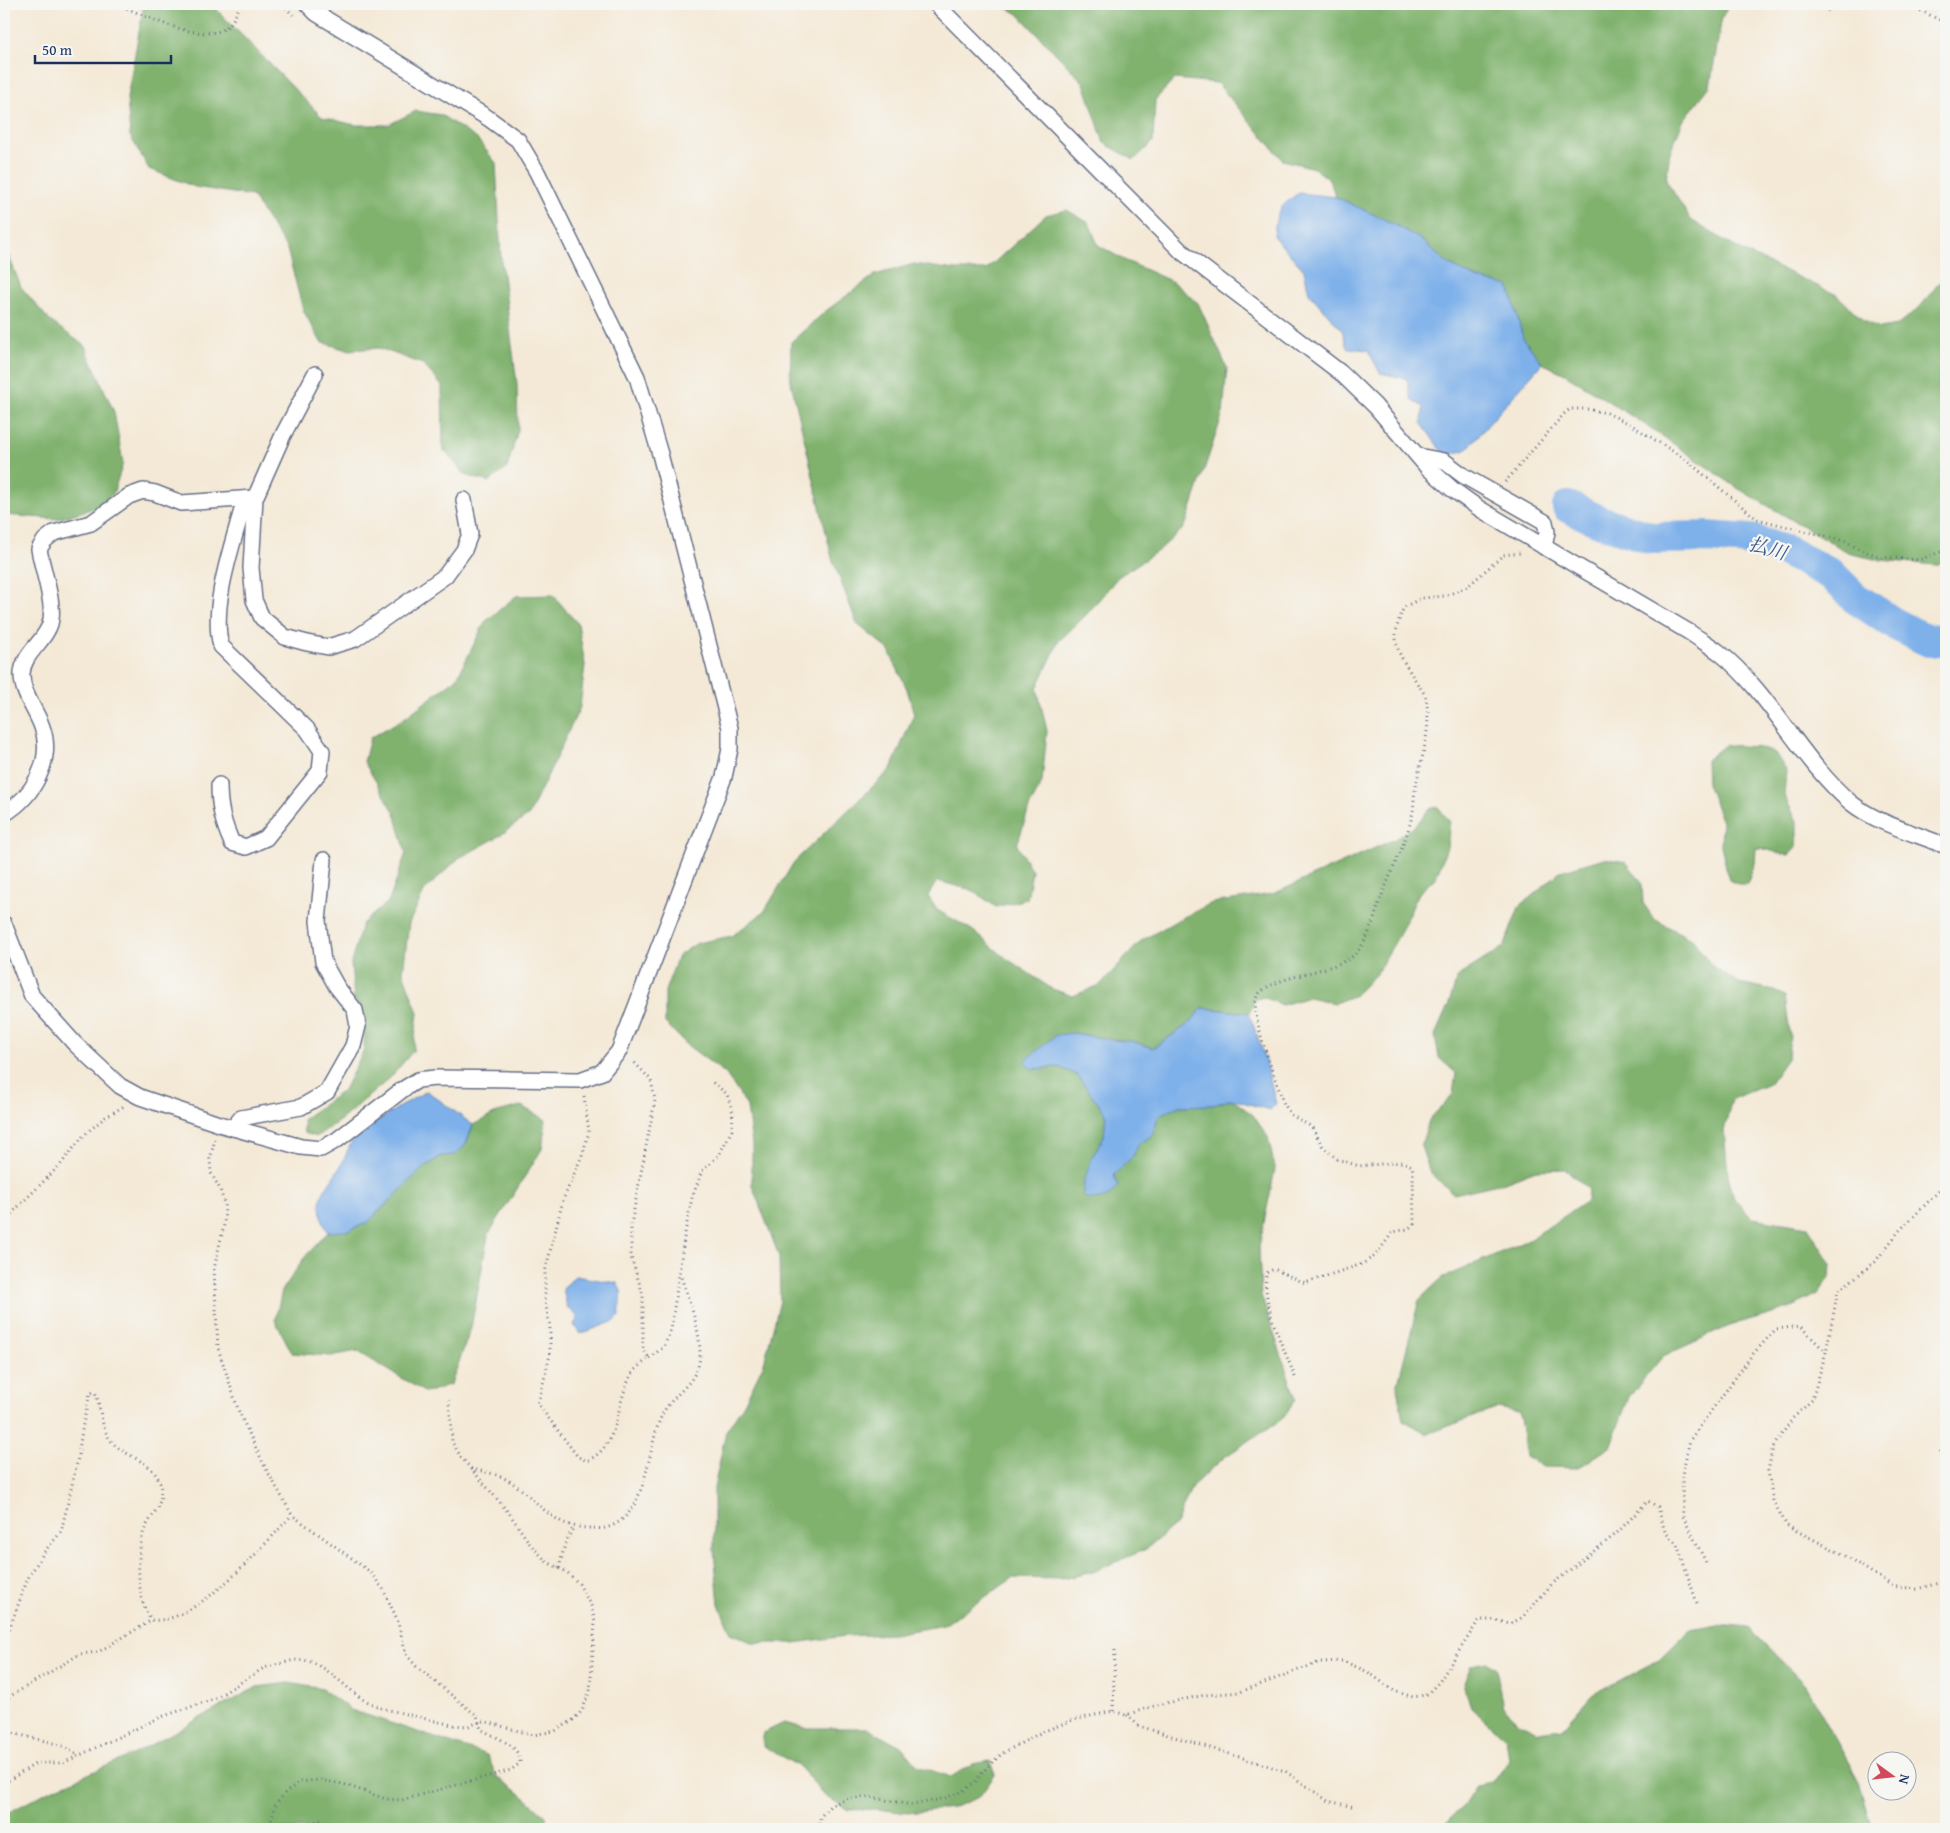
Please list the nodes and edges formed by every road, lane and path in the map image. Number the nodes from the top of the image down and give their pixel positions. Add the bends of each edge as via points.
1 (118, 4) edge
2 (240, 4) edge
3 (306, 4) edge
4 (936, 4) edge
5 (1831, 4) edge
6 (1907, 4) edge
7 (1827, 11) dead end
8 (1946, 23) edge
9 (315, 374) dead end
10 (1418, 456) junction
11 (1496, 492) junction
12 (250, 498) junction
13 (464, 500) dead end
14 (1544, 546) junction
15 (1946, 550) edge
16 (219, 785) dead end
17 (4, 814) edge
18 (1946, 846) edge
19 (324, 860) dead end
20 (4, 924) edge
21 (619, 1051) junction
22 (580, 1080) junction
23 (712, 1082) dead end
24 (140, 1097) junction
25 (226, 1126) junction
26 (1946, 1184) edge
27 (4, 1221) edge
28 (680, 1274) junction
29 (1826, 1352) junction
30 (649, 1358) junction
31 (1295, 1377) dead end
32 (449, 1400) dead end
33 (1946, 1443) edge
34 (1946, 1462) edge
35 (471, 1468) junction
36 (292, 1515) junction
37 (573, 1528) junction
38 (1706, 1562) dead end
39 (560, 1568) junction
40 (1946, 1581) edge
41 (1697, 1603) dead end
42 (152, 1620) junction
43 (4, 1643) edge
44 (1115, 1649) dead end
45 (4, 1700) edge
46 (1113, 1711) junction
47 (1126, 1715) junction
48 (478, 1722) junction
49 (4, 1731) edge
50 (78, 1756) junction
51 (4, 1783) edge
52 (1355, 1807) dead end
53 (269, 1829) edge
54 (286, 1829) edge
55 (334, 1829) edge
56 (818, 1829) edge

1 - 2 path via 150,20 179,29 212,33 224,28 236,16
3 - 21 street via 518,140 537,172 637,377 721,687 730,728 730,749 724,777
4 - 10 street via 1181,251 1342,373
5 - 7 path
6 - 8 path
9 - 12 street
10 - 11 street via 1444,461 1464,476
10 - 14 street via 1452,490
11 - 14 street via 1545,522
11 - 15 path via 1564,414 1570,409 1587,409 1607,413 1630,424 1685,459 1757,519 1845,541 1882,557 1919,560
12 - 13 street via 254,600 262,618 285,637 328,647 355,639 445,576 464,550 470,534
12 - 16 street via 220,597 216,630 221,646 307,729 322,751 320,771 266,838 246,847 232,843 225,829 219,805
12 - 17 street via 181,503 143,491 91,522 45,540 39,549 51,608 50,624 26,657 22,674 26,693 42,727 46,750 41,771 28,794
14 - 18 street via 1721,654 1747,680 1830,784 1852,804 1877,818
14 - 31 path via 1535,554 1503,555 1467,587 1445,596 1422,598 1404,607 1396,625 1398,654 1426,697 1427,712 1425,745 1412,813 1400,852 1367,936 1354,955 1325,969 1266,987 1257,996 1258,1025 1284,1104 1291,1115 1312,1128 1323,1147 1337,1159 1358,1166 1403,1162 1412,1166 1413,1172 1414,1224 1408,1229 1393,1232 1375,1256 1362,1264 1305,1283 1274,1270 1266,1273 1265,1291 1271,1316
19 - 25 street via 318,921 323,962 355,1010 358,1026 353,1046 327,1092 301,1107 241,1118
20 - 24 street via 32,996 120,1086
21 - 22 street via 602,1072
21 - 30 path via 638,1063 651,1080 655,1100 631,1224 631,1256 643,1296 643,1348
22 - 25 street via 418,1080 337,1140 321,1148 301,1147
22 - 30 path via 589,1132 563,1200 545,1272 550,1355 538,1404 578,1457 586,1461 597,1456 608,1444 632,1374
23 - 28 path via 727,1094 733,1113 732,1130 719,1155 702,1171 690,1206
24 - 25 street
24 - 27 path via 84,1134 61,1164
25 - 36 path via 210,1159 211,1173 225,1206 214,1269 218,1348 239,1412
26 - 29 path via 1900,1230 1874,1262 1838,1291
28 - 30 path via 671,1330 664,1346
28 - 37 path via 698,1335 699,1363 685,1390 663,1412 642,1488 629,1515 606,1528
29 - 38 path via 1800,1326 1776,1329 1752,1355 1690,1440 1682,1475 1683,1517
29 - 40 path via 1812,1400 1793,1418 1773,1447 1768,1471 1773,1501 1787,1526 1844,1555 1893,1586 1917,1589
32 - 35 path via 452,1442
33 - 34 path via 1940,1450
35 - 37 path via 505,1479 548,1516
35 - 39 path via 530,1544 547,1562
36 - 42 path via 234,1576 201,1602 172,1618
36 - 48 path via 369,1571 383,1589 397,1619 406,1654 476,1716
37 - 39 path
39 - 48 path via 579,1584 591,1606 595,1622 590,1690 582,1711 555,1731 533,1735
41 - 47 path via 1677,1544 1665,1532 1658,1507 1648,1501 1616,1534 1552,1584 1523,1617 1510,1624 1479,1620 1439,1682 1426,1695 1413,1697 1394,1691 1368,1672 1343,1661 1320,1662 1240,1692 1205,1695
42 - 43 path via 143,1608 139,1567 144,1530 158,1508 161,1492 155,1474 143,1460 114,1445 104,1428 95,1392 90,1393 78,1463 61,1532 28,1578
42 - 45 path via 98,1652 80,1654
44 - 46 path
46 - 47 path
46 - 56 path via 1073,1720 1003,1752 976,1782 963,1791 912,1805 869,1797 850,1798 831,1805 821,1816
47 - 52 path via 1139,1726 1285,1771 1328,1801
48 - 50 path via 468,1726 452,1724 381,1708 362,1699 317,1665 294,1660 264,1668 214,1699 161,1717
48 - 53 path via 481,1729 514,1748 520,1755 520,1763 511,1770 402,1800 386,1799 343,1784 320,1780 300,1782 285,1793 276,1806
49 - 50 path via 61,1745
50 - 51 path via 63,1763 37,1763
54 - 55 path via 321,1820

